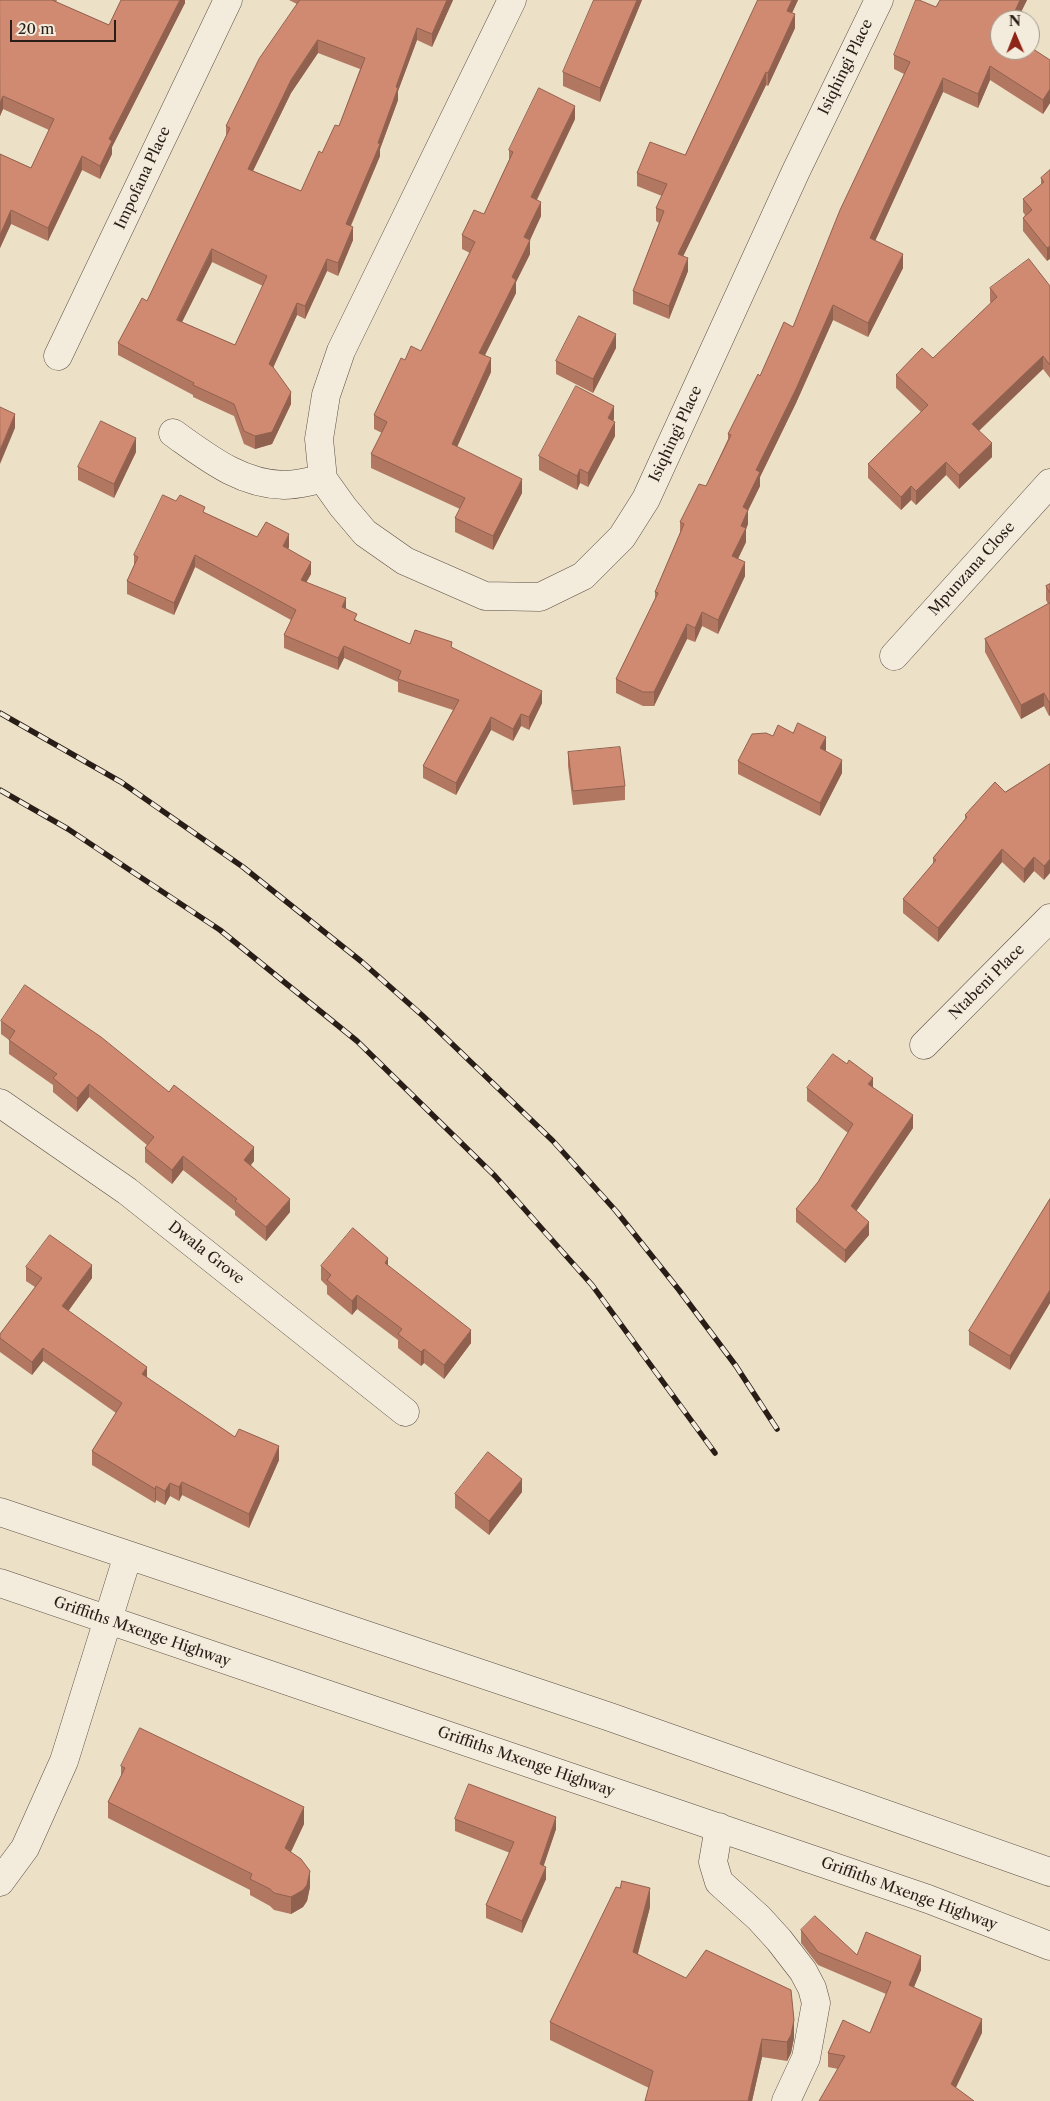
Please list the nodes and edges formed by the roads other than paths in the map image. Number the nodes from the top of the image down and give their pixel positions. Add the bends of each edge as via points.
1 (228, 0) edge
2 (512, 0) edge
3 (879, 0) edge
4 (58, 356) dead end
5 (173, 432) dead end
6 (322, 479) junction
7 (1050, 483) edge
8 (894, 656) dead end
9 (1050, 918) edge
10 (924, 1045) dead end
11 (0, 1103) edge
12 (405, 1412) dead end
13 (0, 1512) edge
14 (128, 1555) junction
15 (6, 1588) edge
16 (107, 1620) junction
17 (719, 1827) junction
18 (1050, 1872) edge
19 (0, 1882) edge
20 (1050, 1946) edge
21 (786, 2101) edge

1 - 4 street, Impofana Place
2 - 6 street via 341,351 326,395 320,430
3 - 6 street, Isiqhingi Place via 796,170 646,500 622,537 583,576 540,597 485,596 406,561 365,533
5 - 6 street via 226,470 258,481 284,485
7 - 8 street, Mpunzana Close
9 - 10 street, Ntabeni Place
11 - 12 street, Dwala Grove via 127,1191
13 - 14 street
14 - 16 street
14 - 18 street via 610,1717
15 - 16 street, Griffiths Mxenge Highway
16 - 17 street, Griffiths Mxenge Highway
16 - 19 street via 64,1761 25,1848
17 - 20 street, Griffiths Mxenge Highway via 928,1899
17 - 21 street via 713,1862 719,1882 779,1940 803,1972 816,2003 806,2058

